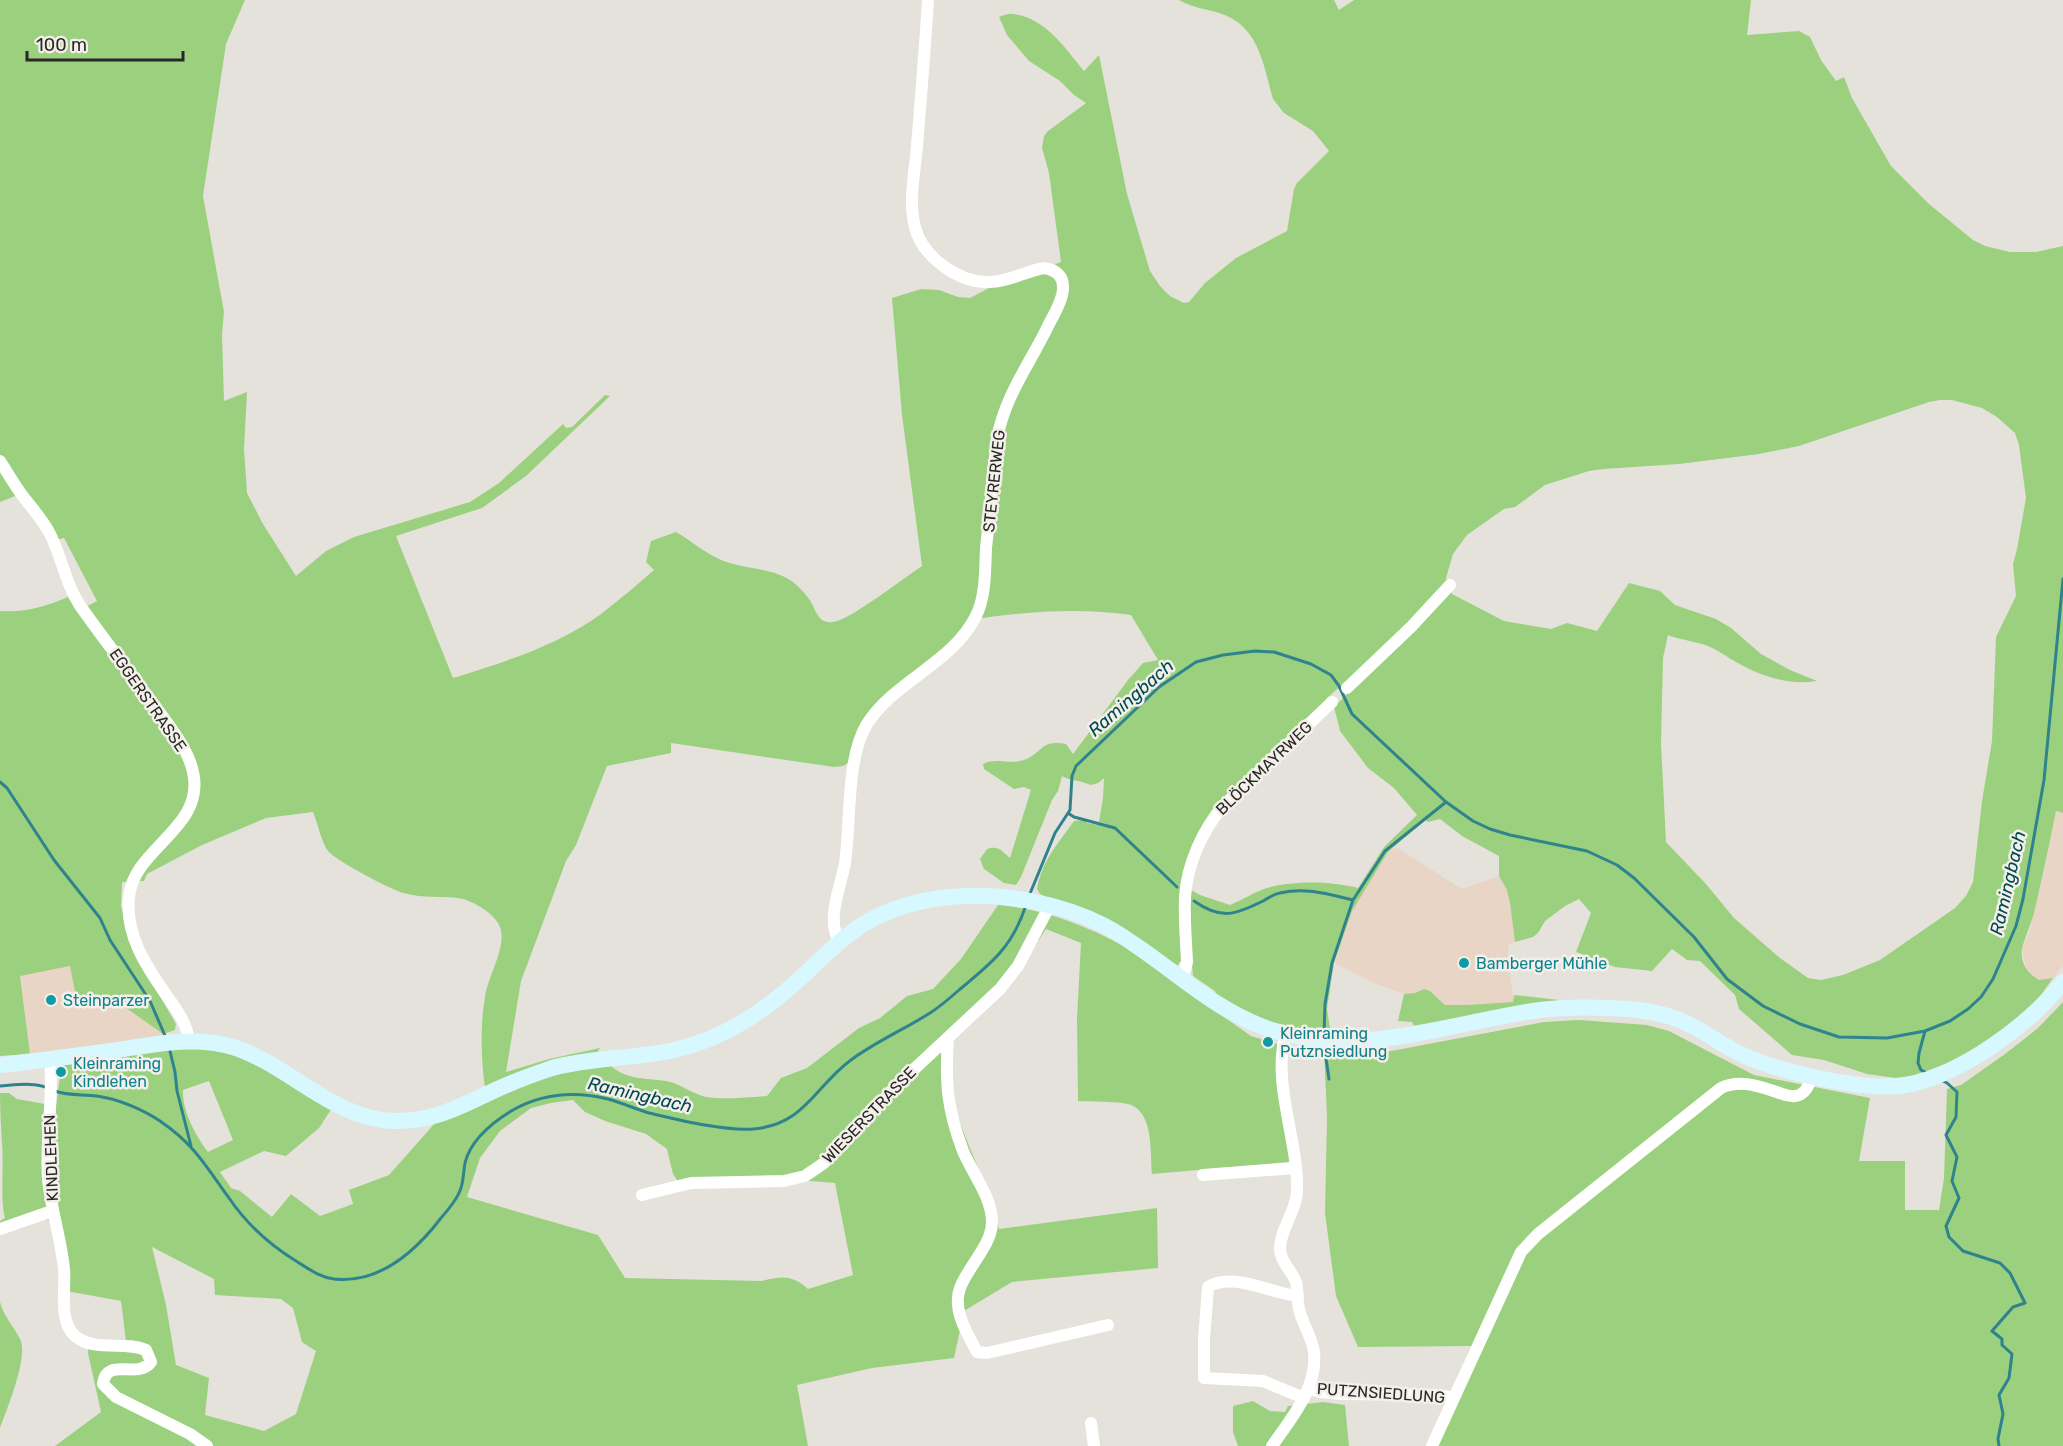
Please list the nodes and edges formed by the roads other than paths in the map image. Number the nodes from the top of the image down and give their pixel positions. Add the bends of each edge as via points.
1 (928, 0) edge
2 (0, 461) edge
3 (1450, 585) dead end
4 (1347, 687) dead end
5 (1332, 702) dead end
6 (1046, 904) junction
7 (840, 942) junction
8 (1179, 978) junction
9 (2063, 982) edge
10 (1286, 1034) junction
11 (948, 1038) junction
12 (186, 1041) junction
13 (0, 1065) edge
14 (51, 1067) junction
15 (1812, 1075) junction
16 (1296, 1168) junction
17 (1203, 1175) dead end
18 (642, 1195) dead end
19 (52, 1210) junction
20 (0, 1229) edge
21 (1298, 1296) junction
22 (1108, 1325) dead end
23 (1306, 1393) junction
24 (1453, 1398) junction
25 (1091, 1423) dead end
26 (207, 1446) edge
27 (1094, 1446) edge
28 (1272, 1446) edge
29 (1432, 1446) edge

1 - 7 street, STEYRERWEG via 914,190 914,226 919,238 938,261 968,278 989,283 1044,267 1059,275 1063,291 1001,420 984,582 977,614 949,651 874,714 860,737 853,768 845,862 833,922
2 - 12 street, EGGERSTRASSE via 49,532 77,600 174,733 190,763 195,785 189,807 135,874 128,908 137,947 178,1011 188,1034
3 - 4 street
5 - 8 street, BLÖCKMAYRWEG via 1210,821 1196,852 1186,891 1187,962
6 - 7 main road via 1002,897 943,898 884,914
6 - 8 main road via 1100,923
6 - 11 street, WIESERSTRASSE via 1018,966 1000,989
7 - 12 main road via 764,1009 736,1028 674,1050 547,1070 446,1113 417,1121 384,1121 353,1113 252,1054 216,1043
8 - 10 main road via 1235,1015
9 - 15 main road via 2023,1023 1980,1053 1924,1081 1875,1087
10 - 15 main road via 1324,1041 1361,1041 1405,1037 1541,1010 1600,1007 1670,1017 1749,1058
10 - 16 street, PUTZNSIEDLUNG via 1282,1054 1284,1086
11 - 18 street, WIESERSTRASSE via 896,1086 824,1163 805,1176 784,1181 691,1183
11 - 22 street via 949,1108 963,1151 990,1208 992,1224 989,1239 960,1288 957,1303 977,1352
12 - 14 main road
13 - 14 main road
14 - 19 street, KINDLEHEN via 47,1153
15 - 24 street via 1803,1093 1797,1096 1742,1083 1721,1088 1538,1234 1521,1251
16 - 17 street
16 - 21 street, PUTZNSIEDLUNG via 1297,1196 1280,1251 1295,1280
19 - 20 street, KINDLEHEN
19 - 26 street, KINDLEHEN via 64,1268 64,1309 70,1329 84,1341 140,1347 150,1355 151,1362 144,1369 107,1372 103,1384 116,1397
21 - 23 street, PUTZNSIEDLUNG via 1314,1351 1314,1368
21 - 23 street via 1236,1282 1208,1287 1204,1378 1263,1381
23 - 24 street, PUTZNSIEDLUNG
23 - 28 street, PUTZNSIEDLUNG
24 - 29 street
25 - 27 street

